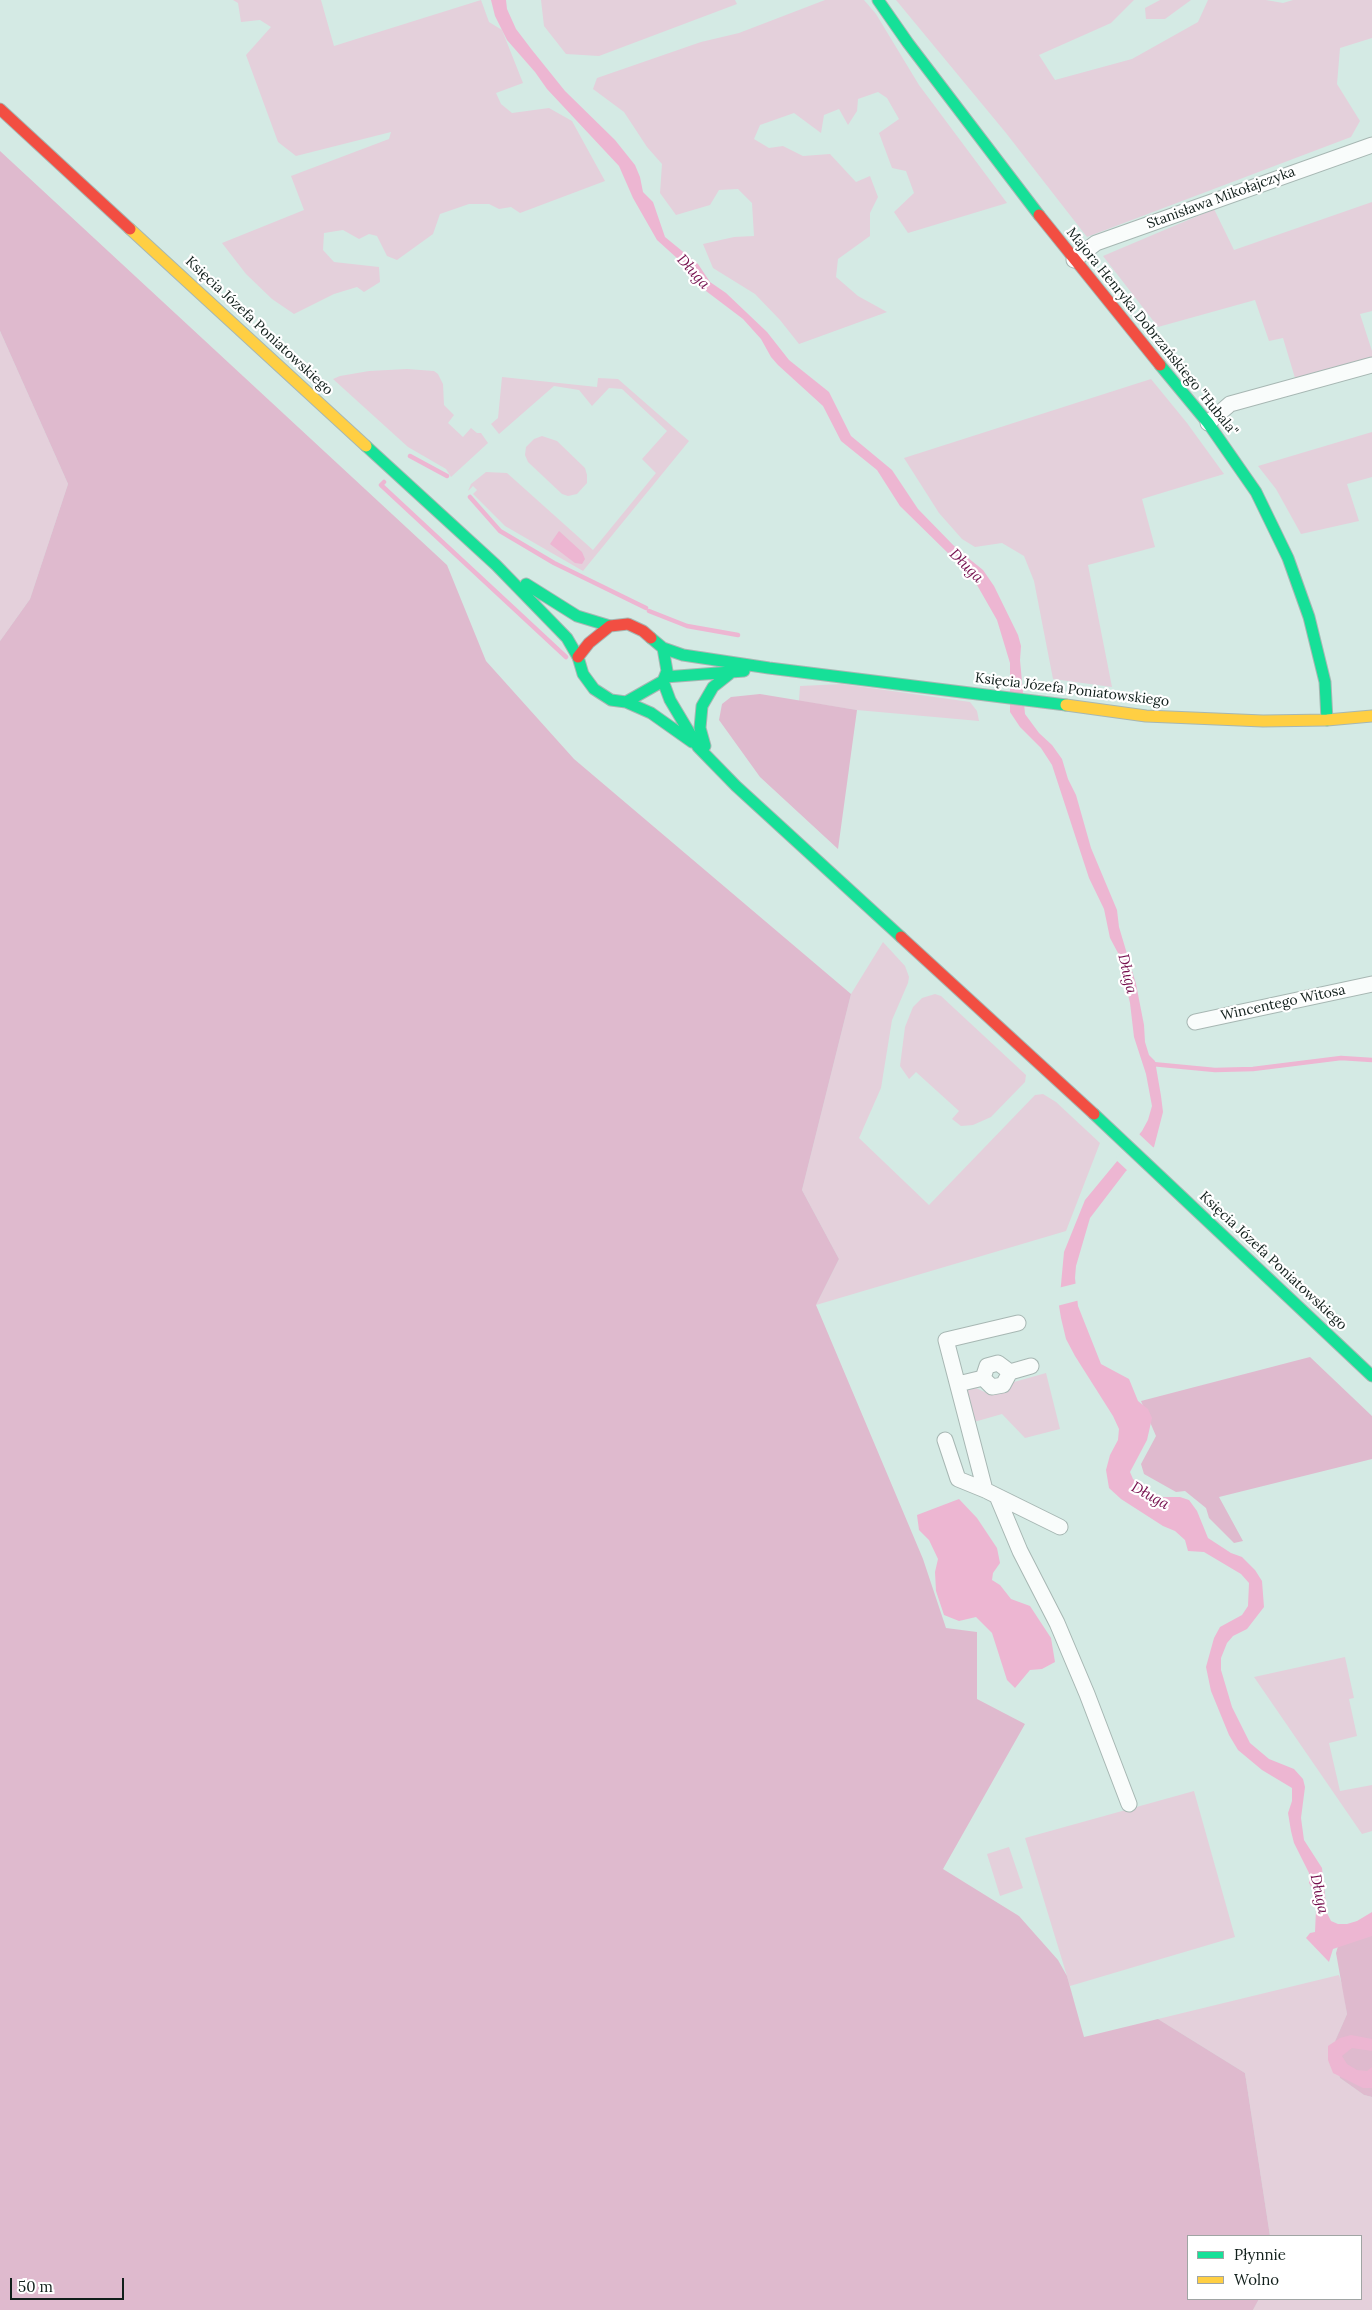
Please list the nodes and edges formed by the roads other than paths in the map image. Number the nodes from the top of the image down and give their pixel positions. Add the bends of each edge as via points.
1 (878, 0) edge
2 (0, 109) edge
3 (1372, 145) edge
4 (1074, 260) junction
5 (1372, 365) edge
6 (1208, 423) junction
7 (496, 565) junction
8 (610, 626) junction
9 (663, 648) junction
10 (578, 657) junction
11 (769, 668) junction
12 (732, 672) junction
13 (664, 679) junction
14 (626, 702) junction
15 (1372, 716) edge
16 (1327, 720) junction
17 (698, 746) junction
18 (710, 760) junction
19 (1372, 984) edge
20 (1195, 1022) dead end
21 (1018, 1322) dead end
22 (1031, 1366) dead end
23 (1372, 1376) edge
24 (958, 1384) junction
25 (945, 1440) dead end
26 (991, 1493) junction
27 (1060, 1527) dead end
28 (1129, 1804) dead end

1 - 4 main road, Majora Henryka Dobrzańskiego "Hubala"
2 - 7 main road, Księcia Józefa Poniatowskiego
3 - 4 street, Stanisława Mikołajczyka via 1096,243
4 - 6 main road, Majora Henryka Dobrzańskiego "Hubala"
5 - 6 street via 1230,404
6 - 16 main road, Majora Henryka Dobrzańskiego "Hubala" via 1256,492 1288,558 1325,682
7 - 8 main road, Księcia Józefa Poniatowskiego via 577,616
7 - 10 main road, Księcia Józefa Poniatowskiego via 568,638
8 - 9 main road via 635,626
8 - 10 main road
9 - 11 main road, Księcia Józefa Poniatowskiego via 683,655
9 - 13 main road
10 - 14 main road via 583,674 594,689 611,700
11 - 12 main road, Księcia Józefa Poniatowskiego
11 - 16 main road, Księcia Józefa Poniatowskiego via 1165,717
12 - 13 main road, Księcia Józefa Poniatowskiego
12 - 18 main road via 713,687 702,706 700,728
13 - 14 main road
13 - 17 main road via 670,700
14 - 17 main road via 651,713
15 - 16 main road, Księcia Józefa Poniatowskiego
17 - 18 main road
18 - 23 main road, Księcia Józefa Poniatowskiego via 1122,1139
19 - 20 street, Wincentego Witosa
21 - 24 street via 946,1340
22 - 24 street via 1010,1372 998,1363 987,1366 983,1378
24 - 26 street
25 - 26 street via 958,1479
26 - 27 street
26 - 28 street via 1065,1641

